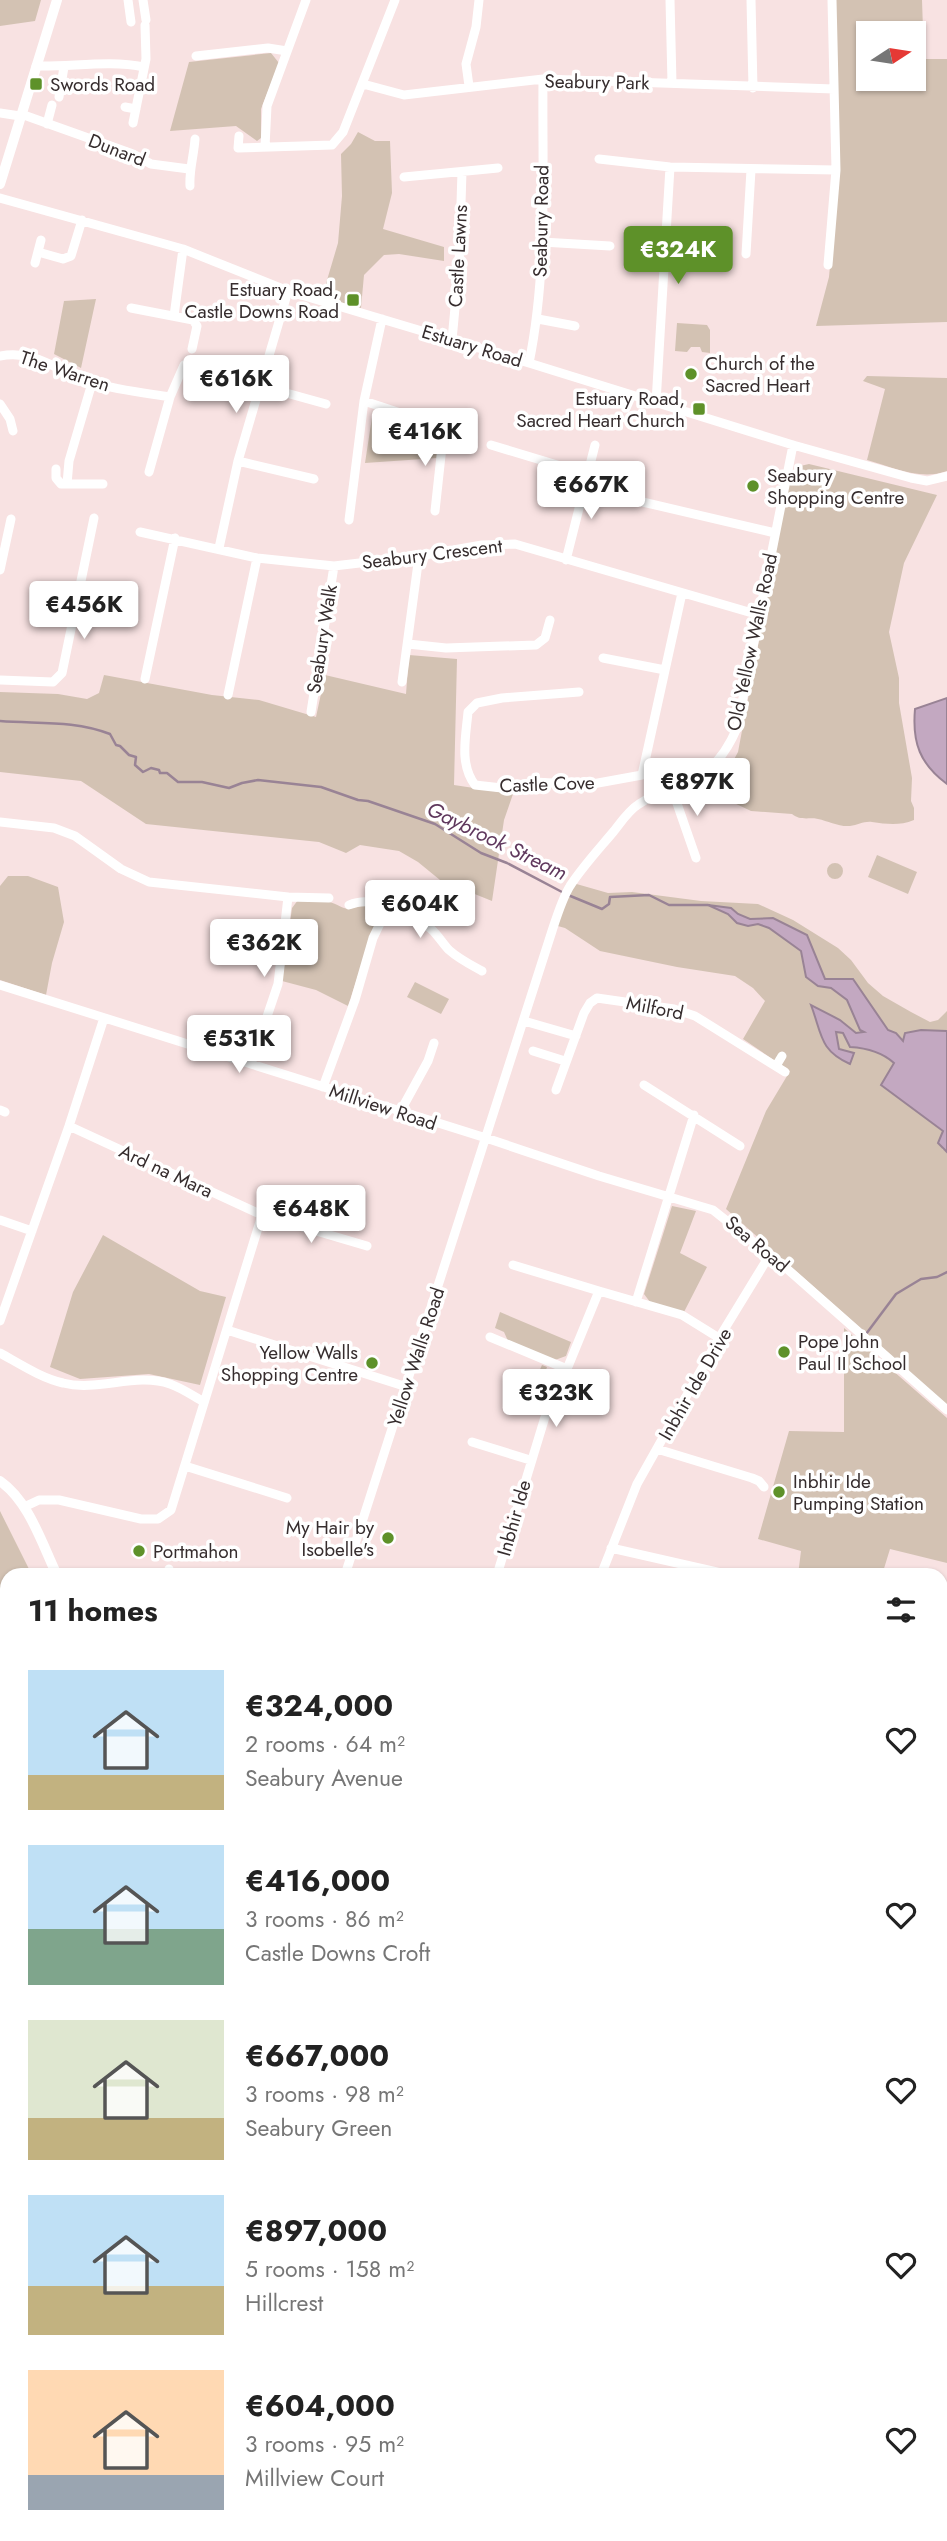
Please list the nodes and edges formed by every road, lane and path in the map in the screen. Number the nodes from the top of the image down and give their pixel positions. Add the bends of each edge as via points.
1 (57, 0) edge
2 (128, 0) edge
3 (143, 0) edge
4 (306, 0) edge
5 (395, 0) edge
6 (479, 0) edge
7 (670, 0) edge
8 (751, 0) edge
9 (832, 0) edge
10 (131, 22) dead end
11 (287, 51) junction
12 (196, 56) dead end
13 (36, 66) junction
14 (64, 67) junction
15 (144, 67) junction
16 (543, 79) junction
17 (672, 83) junction
18 (363, 84) junction
19 (469, 86) junction
20 (753, 88) junction
21 (834, 89) junction
22 (125, 107) dead end
23 (136, 109) junction
24 (0, 113) edge
25 (20, 115) junction
26 (133, 123) dead end
27 (47, 124) junction
28 (239, 136) dead end
29 (195, 139) dead end
30 (264, 147) junction
31 (599, 159) dead end
32 (670, 167) junction
33 (498, 168) dead end
34 (189, 169) junction
35 (751, 170) junction
36 (836, 170) junction
37 (462, 172) junction
38 (404, 177) dead end
39 (0, 184) edge
40 (190, 186) dead end
41 (0, 198) edge
42 (82, 220) junction
43 (41, 240) dead end
44 (542, 242) junction
45 (610, 246) dead end
46 (183, 249) junction
47 (38, 252) junction
48 (746, 254) dead end
49 (35, 263) dead end
50 (828, 265) dead end
51 (288, 291) junction
52 (131, 308) dead end
53 (174, 316) junction
54 (382, 319) junction
55 (538, 319) junction
56 (575, 326) dead end
57 (452, 340) junction
58 (192, 349) dead end
59 (0, 355) edge
60 (529, 363) junction
61 (184, 365) dead end
62 (92, 383) junction
63 (261, 386) junction
64 (170, 397) junction
65 (364, 401) junction
66 (0, 404) edge
67 (326, 404) dead end
68 (656, 404) junction
69 (444, 428) junction
70 (13, 431) dead end
71 (473, 437) dead end
72 (491, 445) dead end
73 (595, 445) dead end
74 (793, 445) junction
75 (237, 461) junction
76 (56, 469) dead end
77 (149, 472) dead end
78 (587, 474) junction
79 (947, 477) edge
80 (314, 479) dead end
81 (67, 484) junction
82 (103, 484) dead end
83 (634, 500) dead end
84 (435, 511) dead end
85 (94, 518) dead end
86 (11, 519) dead end
87 (349, 520) dead end
88 (140, 532) dead end
89 (775, 533) junction
90 (175, 538) junction
91 (219, 548) junction
92 (419, 556) junction
93 (257, 558) junction
94 (566, 560) junction
95 (334, 566) junction
96 (0, 569) edge
97 (682, 593) junction
98 (759, 615) junction
99 (550, 620) dead end
100 (408, 644) junction
101 (603, 658) dead end
102 (665, 670) junction
103 (0, 680) edge
104 (145, 680) dead end
105 (402, 682) dead end
106 (579, 692) dead end
107 (228, 695) dead end
108 (311, 712) dead end
109 (672, 789) junction
110 (0, 822) edge
111 (696, 858) dead end
112 (288, 897) junction
113 (329, 898) dead end
114 (349, 905) dead end
115 (388, 907) junction
116 (482, 971) dead end
117 (0, 985) edge
118 (104, 1018) junction
119 (524, 1021) junction
120 (576, 1036) junction
121 (434, 1043) dead end
122 (533, 1051) dead end
123 (782, 1056) dead end
124 (565, 1061) junction
125 (251, 1064) junction
126 (776, 1066) junction
127 (785, 1072) dead end
128 (645, 1085) dead end
129 (323, 1087) junction
130 (556, 1090) dead end
131 (400, 1112) junction
132 (694, 1115) junction
133 (69, 1126) junction
134 (486, 1138) junction
135 (740, 1146) dead end
136 (669, 1198) junction
137 (262, 1215) junction
138 (0, 1220) edge
139 (32, 1231) junction
140 (367, 1246) dead end
141 (766, 1261) dead end
142 (513, 1265) dead end
143 (598, 1291) junction
144 (636, 1302) junction
145 (0, 1321) edge
146 (226, 1330) junction
147 (490, 1337) dead end
148 (719, 1338) junction
149 (0, 1353) edge
150 (567, 1369) junction
151 (407, 1387) junction
152 (204, 1402) junction
153 (947, 1410) edge
154 (472, 1443) dead end
155 (657, 1449) junction
156 (530, 1460) junction
157 (185, 1466) junction
158 (0, 1481) edge
159 (764, 1486) dead end
160 (287, 1498) dead end
161 (24, 1507) junction
162 (611, 1548) junction
163 (54, 1568) edge
164 (347, 1568) edge
165 (499, 1568) edge
166 (604, 1568) edge
167 (699, 1568) edge

1 - 13 main road
2 - 10 street
3 - 15 street
4 - 11 street
5 - 18 street
6 - 19 street via 466,64
7 - 17 street
8 - 20 street
9 - 21 street
11 - 12 street via 268,48
11 - 30 street via 267,106
13 - 14 street
13 - 25 main road
14 - 15 street
14 - 27 street
15 - 23 street
16 - 17 street, Seabury Park
16 - 19 street, Seabury Park
16 - 44 street, Seabury Road
17 - 20 street, Seabury Park
18 - 19 street, Seabury Park via 404,95
18 - 30 street via 343,132 332,145
20 - 21 street, Seabury Park
21 - 36 street
22 - 23 street
23 - 26 street
24 - 25 street, Dunard
25 - 27 street, Dunard
25 - 39 main road
27 - 34 street, Dunard via 150,164
28 - 30 street via 238,148
29 - 34 street
31 - 32 street
32 - 35 street
32 - 68 street
33 - 37 street
34 - 40 street
35 - 36 street
35 - 48 street
36 - 50 street
37 - 38 street
37 - 57 street, Castle Lawns
41 - 42 street, Estuary Road
42 - 46 street, Estuary Road
42 - 47 street via 71,256 63,259
43 - 47 street
44 - 45 street
44 - 55 street, Seabury Road
46 - 51 street, Estuary Road
46 - 53 street
47 - 49 street
51 - 54 street, Estuary Road
51 - 63 street
52 - 53 street
53 - 58 street via 193,320 197,326
54 - 57 street, Estuary Road
54 - 65 street
55 - 56 street
55 - 60 street, Seabury Road
57 - 60 street, Estuary Road
59 - 62 street, The Warren via 32,356
60 - 68 street, Estuary Road
61 - 64 street
62 - 64 street, The Warren
62 - 81 street via 69,461
63 - 67 street
63 - 75 street
64 - 77 street
65 - 69 street
65 - 87 street
66 - 70 street
68 - 74 street, Estuary Road
69 - 71 street
69 - 84 street
72 - 78 street
73 - 78 street
74 - 79 street, Estuary Road via 911,478
74 - 89 street, Old Yellow Walls Road
75 - 80 street
75 - 91 street
76 - 81 street via 57,482
78 - 94 street
81 - 82 street
83 - 89 street
85 - 103 street via 62,673 53,682
86 - 96 street
88 - 90 street, Seabury Crescent
89 - 98 street, Old Yellow Walls Road
90 - 91 street, Seabury Crescent
90 - 104 street
91 - 93 street, Seabury Crescent
92 - 94 street, Seabury Crescent via 515,544
92 - 95 street, Seabury Crescent
92 - 100 street
93 - 95 street, Seabury Crescent
93 - 107 street
94 - 97 street, Seabury Crescent
95 - 108 street, Seabury Walk
97 - 98 street, Seabury Crescent
97 - 102 street
98 - 109 street, Old Yellow Walls Road via 737,728 729,746 707,771
99 - 100 street via 545,638 536,645 446,648
100 - 105 street
101 - 102 street
102 - 106 street, Castle Cove via 642,775 587,785 475,785 466,770 465,748 468,712 477,703
109 - 111 street
109 - 119 street, Old Yellow Walls Road via 636,805 568,889
110 - 112 street via 54,828 75,836 134,877 149,881
112 - 113 street
112 - 125 street via 278,984
114 - 115 street via 367,901
115 - 116 street via 419,921 449,950
115 - 129 street
117 - 118 street, Millview Road
118 - 125 street, Millview Road
118 - 133 street
119 - 120 street
119 - 134 street
120 - 124 street, Milford
120 - 126 street, Milford via 584,1013 597,998 674,1009 695,1016
121 - 131 street
122 - 124 street
123 - 126 street
124 - 130 street, Milford
125 - 129 street, Millview Road
126 - 127 street, Milford
128 - 132 street
129 - 131 street, Millview Road
131 - 134 street, Millview Road
132 - 135 street
132 - 136 street
133 - 137 street, Ard na Mara
133 - 139 street
134 - 136 street, Sea Road
134 - 151 street, Yellow Walls Road
136 - 144 street
136 - 153 street, Sea Road via 725,1217
137 - 140 street, Ard na Mara
137 - 146 street
138 - 139 street
139 - 145 street
141 - 148 street, Inbhir Ide Drive
142 - 143 street
143 - 144 street
143 - 150 street, Inbhir Ide
144 - 148 street via 682,1315
146 - 151 street
146 - 152 street
147 - 150 street
148 - 155 street, Inbhir Ide Drive
149 - 152 street via 63,1383 83,1386 152,1380
150 - 156 street, Inbhir Ide
151 - 164 street, Yellow Walls Road
152 - 157 street
154 - 156 street, Inbhir Ide
155 - 159 street via 759,1480
155 - 162 street, Inbhir Ide Drive via 636,1484
156 - 165 street, Inbhir Ide
157 - 160 street
157 - 161 street via 171,1510 158,1520 59,1500 39,1500
158 - 161 main road
161 - 163 main road
162 - 166 street, Inbhir Ide Drive
162 - 167 street

